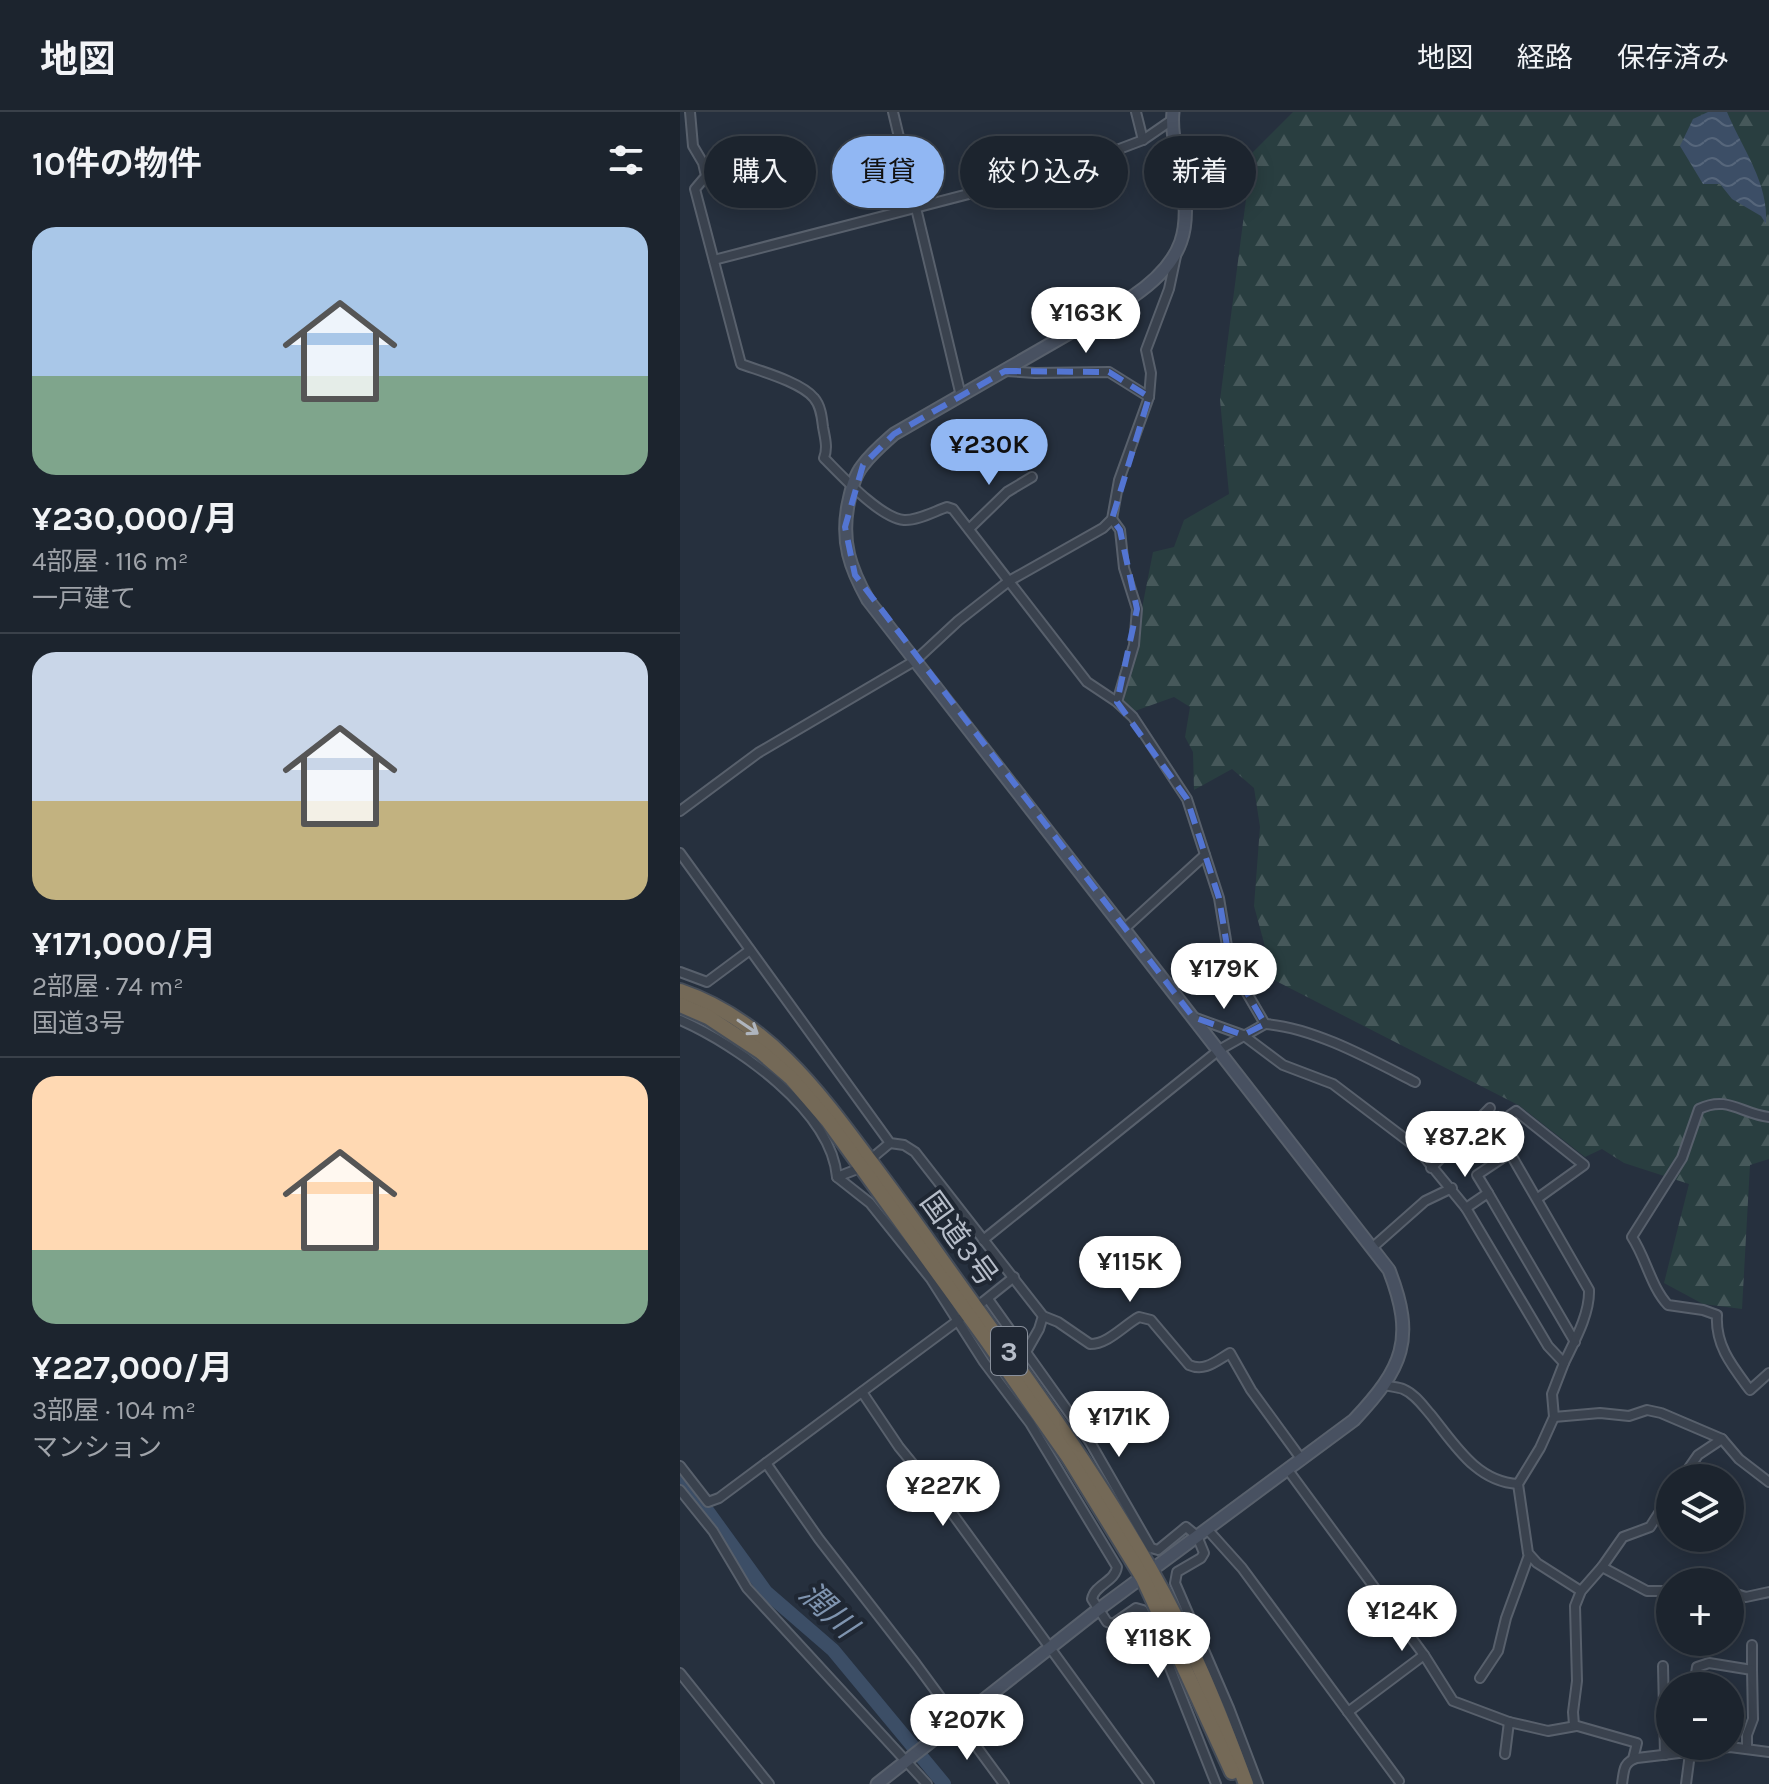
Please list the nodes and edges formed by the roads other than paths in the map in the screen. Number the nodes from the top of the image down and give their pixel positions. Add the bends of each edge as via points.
1 (690, 112) edge
2 (893, 112) edge
3 (1136, 112) edge
4 (1172, 116) edge
5 (899, 136) edge
6 (1143, 140) junction
7 (944, 200) edge
8 (913, 208) edge
9 (917, 208) edge
10 (1176, 256) junction
11 (714, 260) junction
12 (1005, 371) junction
13 (961, 396) junction
14 (1149, 397) junction
15 (1032, 477) dead end
16 (852, 486) junction
17 (1112, 519) junction
18 (970, 528) junction
19 (1009, 581) junction
20 (916, 660) junction
21 (1117, 702) junction
22 (680, 811) edge
23 (680, 853) edge
24 (1205, 855) junction
25 (1124, 929) junction
26 (750, 950) junction
27 (680, 972) edge
28 (680, 991) edge
29 (680, 1005) edge
30 (1193, 1017) junction
31 (680, 1020) edge
32 (1265, 1024) junction
33 (1243, 1035) junction
34 (1219, 1050) junction
35 (1415, 1082) dead end
36 (1490, 1108) dead end
37 (1769, 1117) edge
38 (890, 1143) junction
39 (1510, 1153) junction
40 (865, 1164) junction
41 (1431, 1168) junction
42 (837, 1177) junction
43 (1452, 1188) junction
44 (1488, 1193) junction
45 (1538, 1198) junction
46 (1466, 1208) junction
47 (983, 1240) junction
48 (1373, 1247) junction
49 (1014, 1277) junction
50 (973, 1310) junction
51 (1043, 1316) junction
52 (1575, 1342) junction
53 (1026, 1352) junction
54 (1564, 1363) junction
55 (1769, 1373) edge
56 (1385, 1385) junction
57 (862, 1392) junction
58 (1554, 1417) junction
59 (1722, 1439) junction
60 (1302, 1460) junction
61 (766, 1463) junction
62 (1692, 1464) edge
63 (680, 1466) edge
64 (1288, 1470) junction
65 (1769, 1482) edge
66 (1518, 1484) junction
67 (680, 1490) edge
68 (1656, 1518) edge
69 (1202, 1533) junction
70 (1529, 1555) junction
71 (1602, 1567) junction
72 (1147, 1575) junction
73 (1581, 1591) junction
74 (1656, 1591) edge
75 (1769, 1592) edge
76 (1744, 1596) edge
77 (1099, 1609) junction
78 (1752, 1645) dead end
79 (1049, 1648) junction
80 (1424, 1655) junction
81 (1663, 1666) dead end
82 (1752, 1670) junction
83 (1663, 1672) edge
84 (1696, 1672) edge
85 (680, 1673) edge
86 (1480, 1678) dead end
87 (1348, 1712) junction
88 (956, 1720) junction
89 (1509, 1722) junction
90 (1576, 1726) junction
91 (1744, 1749) edge
92 (1747, 1749) junction
93 (1769, 1752) edge
94 (1505, 1754) dead end
95 (1656, 1756) edge
96 (907, 1759) junction
97 (1633, 1759) junction
98 (1689, 1760) edge
99 (1399, 1781) dead end
100 (769, 1784) edge
101 (877, 1784) edge
102 (927, 1784) edge
103 (1004, 1784) edge
104 (1149, 1784) edge
105 (1216, 1784) edge
106 (1236, 1784) edge
107 (1246, 1784) edge
108 (1258, 1784) edge
109 (1622, 1784) edge
110 (1686, 1784) edge

1 - 11 street via 693,146 706,176 695,189
2 - 5 street
3 - 6 street
4 - 6 street
4 - 10 street via 1187,205
6 - 7 street via 1069,168
8 - 11 street
9 - 13 street
10 - 12 street via 1143,290
10 - 14 street via 1146,350
11 - 16 street via 741,364 815,399 827,450 824,458
12 - 13 street
12 - 14 street via 1109,372
13 - 16 street via 894,434 863,465
14 - 17 street via 1119,480
15 - 18 street via 1007,492
16 - 18 street via 902,520 947,507
16 - 20 street via 845,527 849,560 868,600
17 - 19 street
17 - 21 street via 1120,530 1124,568 1137,609 1134,645
18 - 19 street
19 - 20 street
19 - 21 street via 1087,682
20 - 22 street via 758,753
20 - 25 street
21 - 24 street via 1133,717 1187,799
23 - 26 street
24 - 25 street
24 - 32 street via 1219,898 1230,964
25 - 30 street
26 - 27 street via 707,982
26 - 38 street
28 -> 40 highway, 国道3号 / 3 via 727,1013 786,1056 843,1122
29 - 40 highway, 国道3号 / 3 via 761,1052 791,1078
30 - 33 street
30 - 34 street
31 - 42 street via 721,1041 783,1088 823,1138
32 - 33 street
32 - 35 street via 1283,1025 1337,1045
33 - 34 street
33 - 41 street via 1283,1065 1333,1084 1416,1147
34 - 47 street
34 - 48 street
36 - 41 street
37 - 55 street via 1724,1103 1699,1109 1682,1158 1632,1237 1668,1305 1717,1315 1725,1357 1750,1390
38 - 40 street
38 - 47 street via 915,1152
39 - 44 street via 1477,1175
39 - 45 street
39 - 45 street via 1495,1126 1516,1111 1584,1165
40 - 42 street
40 - 50 highway, 国道3号 / 3
41 - 43 street
42 - 50 street via 870,1203 931,1279
43 - 46 street
43 - 48 street via 1425,1201
44 - 46 street
44 - 52 street
45 - 52 street via 1589,1290
46 - 54 street via 1548,1346
47 - 49 street
48 - 56 street via 1389,1270 1403,1317 1399,1356
49 - 50 street
49 - 51 street
50 - 53 street
50 - 57 street
50 - 72 highway, 国道3号 / 3 via 1054,1417
50 - 77 street via 984,1362 1030,1423 1117,1567 1092,1594
51 - 53 street
51 - 60 street via 1096,1345 1145,1317 1197,1369 1230,1353
52 - 54 street
53 - 69 street via 1090,1442 1151,1548 1158,1550 1186,1527
54 - 58 street via 1552,1394
56 - 60 street via 1354,1420
56 - 66 street via 1419,1400 1488,1477
57 - 61 street
57 - 79 street
58 - 59 street via 1629,1416 1647,1410
58 - 66 street
59 - 62 street
59 - 65 street
60 - 64 street
61 - 63 street via 708,1502
61 - 88 street
64 - 69 street
64 - 80 street
66 - 70 street
67 - 96 street via 713,1531 747,1588
68 - 71 street via 1650,1527 1623,1537
69 - 72 street
69 - 87 street via 1242,1568
69 - 108 street via 1204,1553 1177,1572 1175,1583
70 - 73 street
70 - 86 street via 1498,1651
71 - 73 street
71 - 74 street
72 - 77 street
72 - 106 highway, 国道3号 / 3
72 - 107 highway, 国道3号 / 3 via 1218,1709
73 - 90 street via 1575,1606
75 - 76 street
77 - 79 street
77 - 105 street via 1113,1624 1136,1608 1143,1610
78 - 82 street
79 - 88 street
79 - 104 street
80 - 87 street
80 - 89 street via 1453,1701
81 - 83 street
82 - 84 street via 1709,1663
82 - 92 street via 1753,1719
85 - 100 street
87 - 99 street
88 - 96 street
88 - 103 street
89 - 90 street via 1548,1731
89 - 94 street
90 - 97 street via 1637,1743
91 - 92 street
92 - 93 street
95 - 97 street
96 - 101 street
96 - 102 street
97 - 109 street via 1624,1767
98 - 110 street

